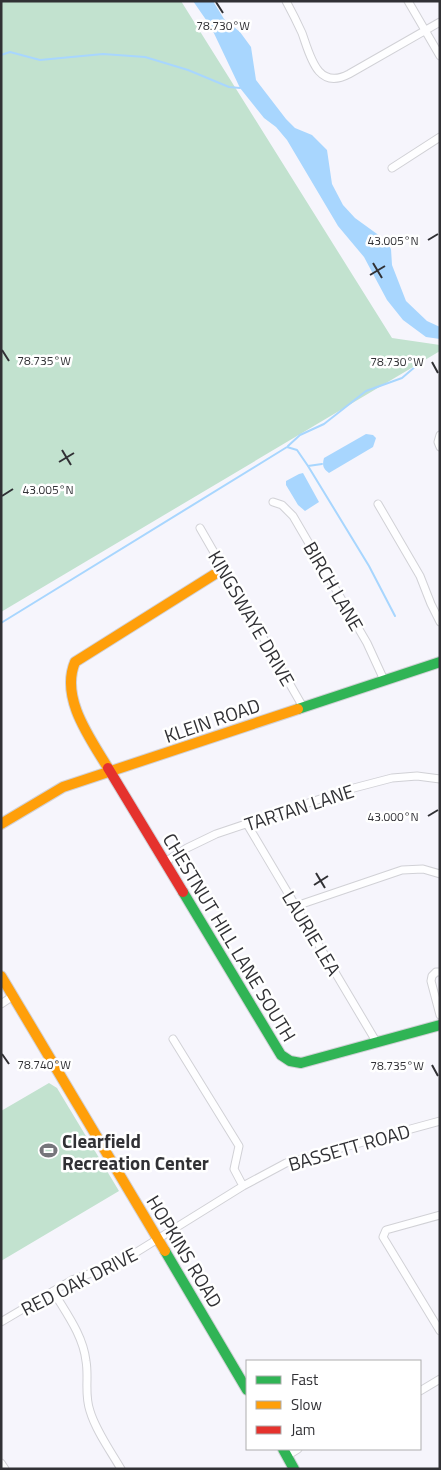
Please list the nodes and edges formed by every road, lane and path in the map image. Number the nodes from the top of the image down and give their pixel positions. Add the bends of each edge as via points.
1 (286, 1) edge
2 (408, 1) edge
3 (440, 22) edge
4 (425, 30) junction
5 (440, 56) edge
6 (440, 138) edge
7 (392, 168) dead end
8 (440, 435) edge
9 (440, 448) edge
10 (273, 502) dead end
11 (378, 504) dead end
12 (200, 528) dead end
13 (224, 569) junction
14 (440, 622) edge
15 (440, 662) edge
16 (384, 680) junction
17 (303, 707) junction
18 (110, 772) junction
19 (440, 779) edge
20 (1, 824) edge
21 (247, 824) junction
22 (165, 862) junction
23 (440, 874) edge
24 (296, 906) junction
25 (440, 972) edge
26 (1, 976) edge
27 (13, 996) junction
28 (1, 1004) edge
29 (440, 1015) edge
30 (440, 1026) edge
31 (173, 1039) dead end
32 (377, 1043) junction
33 (440, 1121) edge
34 (243, 1186) junction
35 (440, 1215) edge
36 (157, 1239) junction
37 (53, 1291) junction
38 (1, 1322) edge
39 (440, 1331) edge
40 (440, 1379) edge
41 (246, 1388) edge
42 (421, 1390) edge
43 (285, 1453) edge
44 (1, 1463) edge
45 (5, 1469) edge
46 (121, 1469) edge
47 (294, 1469) edge

1 - 4 street via 299,26 311,62 331,77 345,76
2 - 4 street
3 - 4 street
4 - 5 street
6 - 7 street
8 - 9 street
10 - 16 street, BIRCH LANE via 282,505 293,516 367,643
11 - 14 street via 420,576
12 - 13 street, KINGSWAYE DRIVE
13 - 17 street, KINGSWAYE DRIVE
13 - 18 street, CHESTNUT HILL LANE SOUTH via 71,666 70,687 77,710
15 - 16 street, KLEIN ROAD
16 - 17 street, KLEIN ROAD
17 - 18 street, KLEIN ROAD
18 - 20 street, KLEIN ROAD via 63,787
18 - 22 street, CHESTNUT HILL LANE SOUTH
19 - 21 street, TARTAN LANE via 417,776 392,778
21 - 22 street, TARTAN LANE via 202,840
21 - 24 street, LAURIE LEA
22 - 32 street, CHESTNUT HILL LANE SOUTH via 281,1055 291,1062 301,1063
23 - 24 street via 402,870
24 - 32 street, LAURIE LEA
25 - 29 street via 436,972 431,981
26 - 27 street, HOPKINS ROAD
27 - 28 street
27 - 36 street, HOPKINS ROAD
30 - 32 street, CHESTNUT HILL LANE SOUTH
31 - 34 street via 238,1146 234,1168
33 - 34 street, BASSETT ROAD via 286,1163
34 - 36 street, BASSETT ROAD
35 - 39 street via 386,1230 383,1237
36 - 37 street, RED OAK DRIVE via 119,1263
36 - 41 street, HOPKINS ROAD
37 - 38 street, RED OAK DRIVE
37 - 46 street via 79,1335 87,1369 86,1394 90,1414
40 - 42 street
43 - 47 street
44 - 45 street

